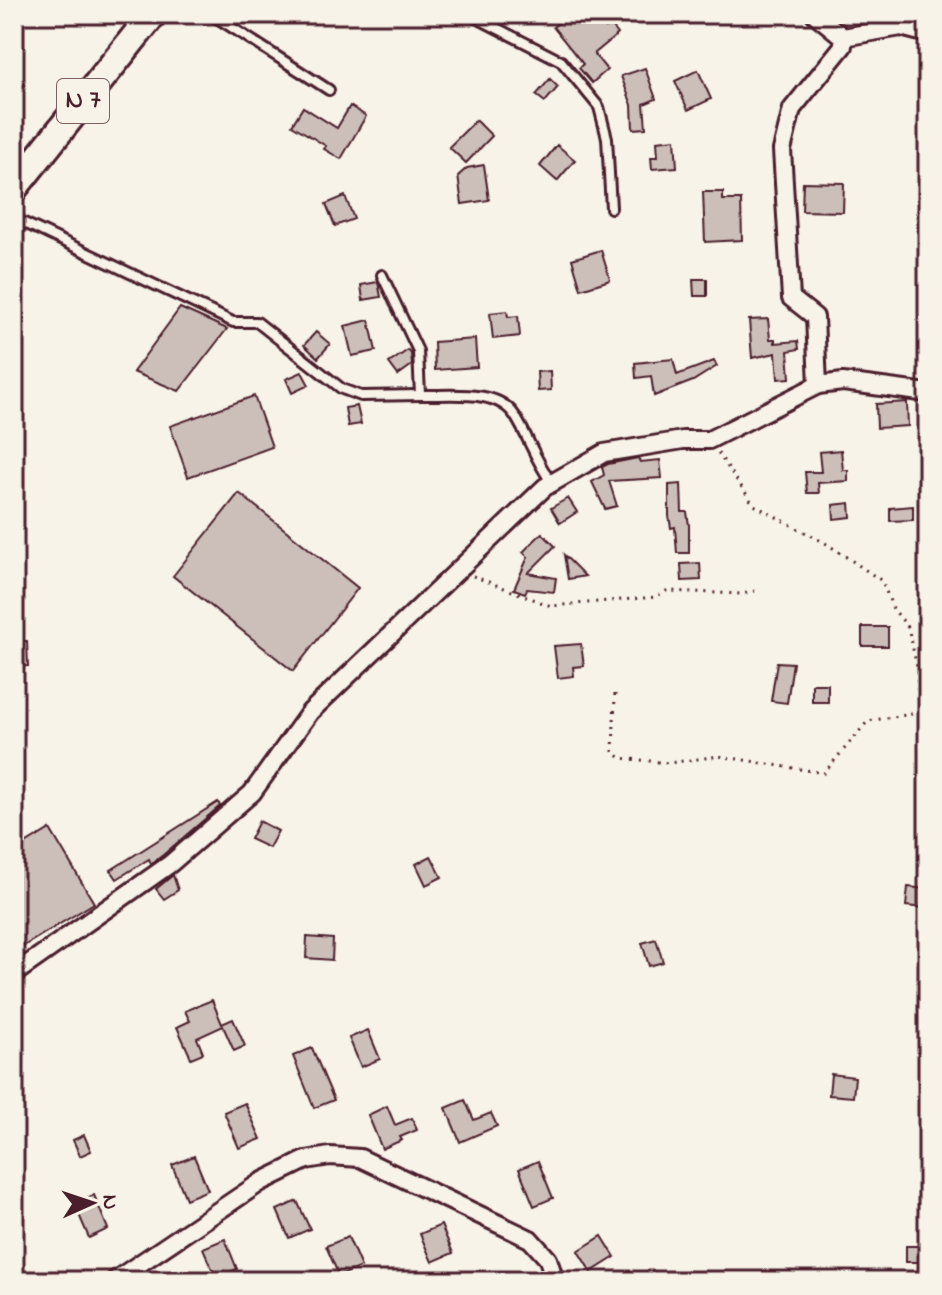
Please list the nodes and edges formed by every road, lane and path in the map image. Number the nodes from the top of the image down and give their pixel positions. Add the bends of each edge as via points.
1 (211, 14) edge
2 (469, 14) edge
3 (815, 14) edge
4 (148, 16) edge
5 (928, 34) edge
6 (843, 37) junction
7 (329, 90) dead end
8 (14, 188) edge
9 (611, 208) dead end
10 (14, 218) edge
11 (382, 275) dead end
12 (818, 385) junction
13 (928, 393) edge
14 (420, 395) junction
15 (709, 440) junction
16 (552, 484) junction
17 (458, 570) junction
18 (759, 590) dead end
19 (615, 694) dead end
20 (926, 712) edge
21 (14, 974) edge
22 (114, 1281) edge
23 (555, 1281) edge

1 - 7 lane
2 - 9 lane via 561,61 599,107 607,138
3 - 6 street
4 - 8 main road, N 7
5 - 6 street via 901,27
6 - 12 street via 843,46 792,109 782,150 791,298 815,317
10 - 14 lane via 233,322 257,322 342,389 361,396
11 - 14 lane via 418,351
12 - 13 street via 843,382
12 - 15 street
14 - 16 lane via 480,396 502,403 514,414
15 - 16 street via 604,453
15 - 20 path via 754,505 882,581 893,609 908,627 918,699
16 - 17 street
17 - 18 path via 551,606 656,597 666,591
17 - 21 street via 310,712 252,793 170,864
19 - 20 path via 613,752 621,758 669,763 719,756 824,773 868,721
22 - 23 street via 261,1182 306,1160 330,1156 360,1158 530,1239 548,1259

